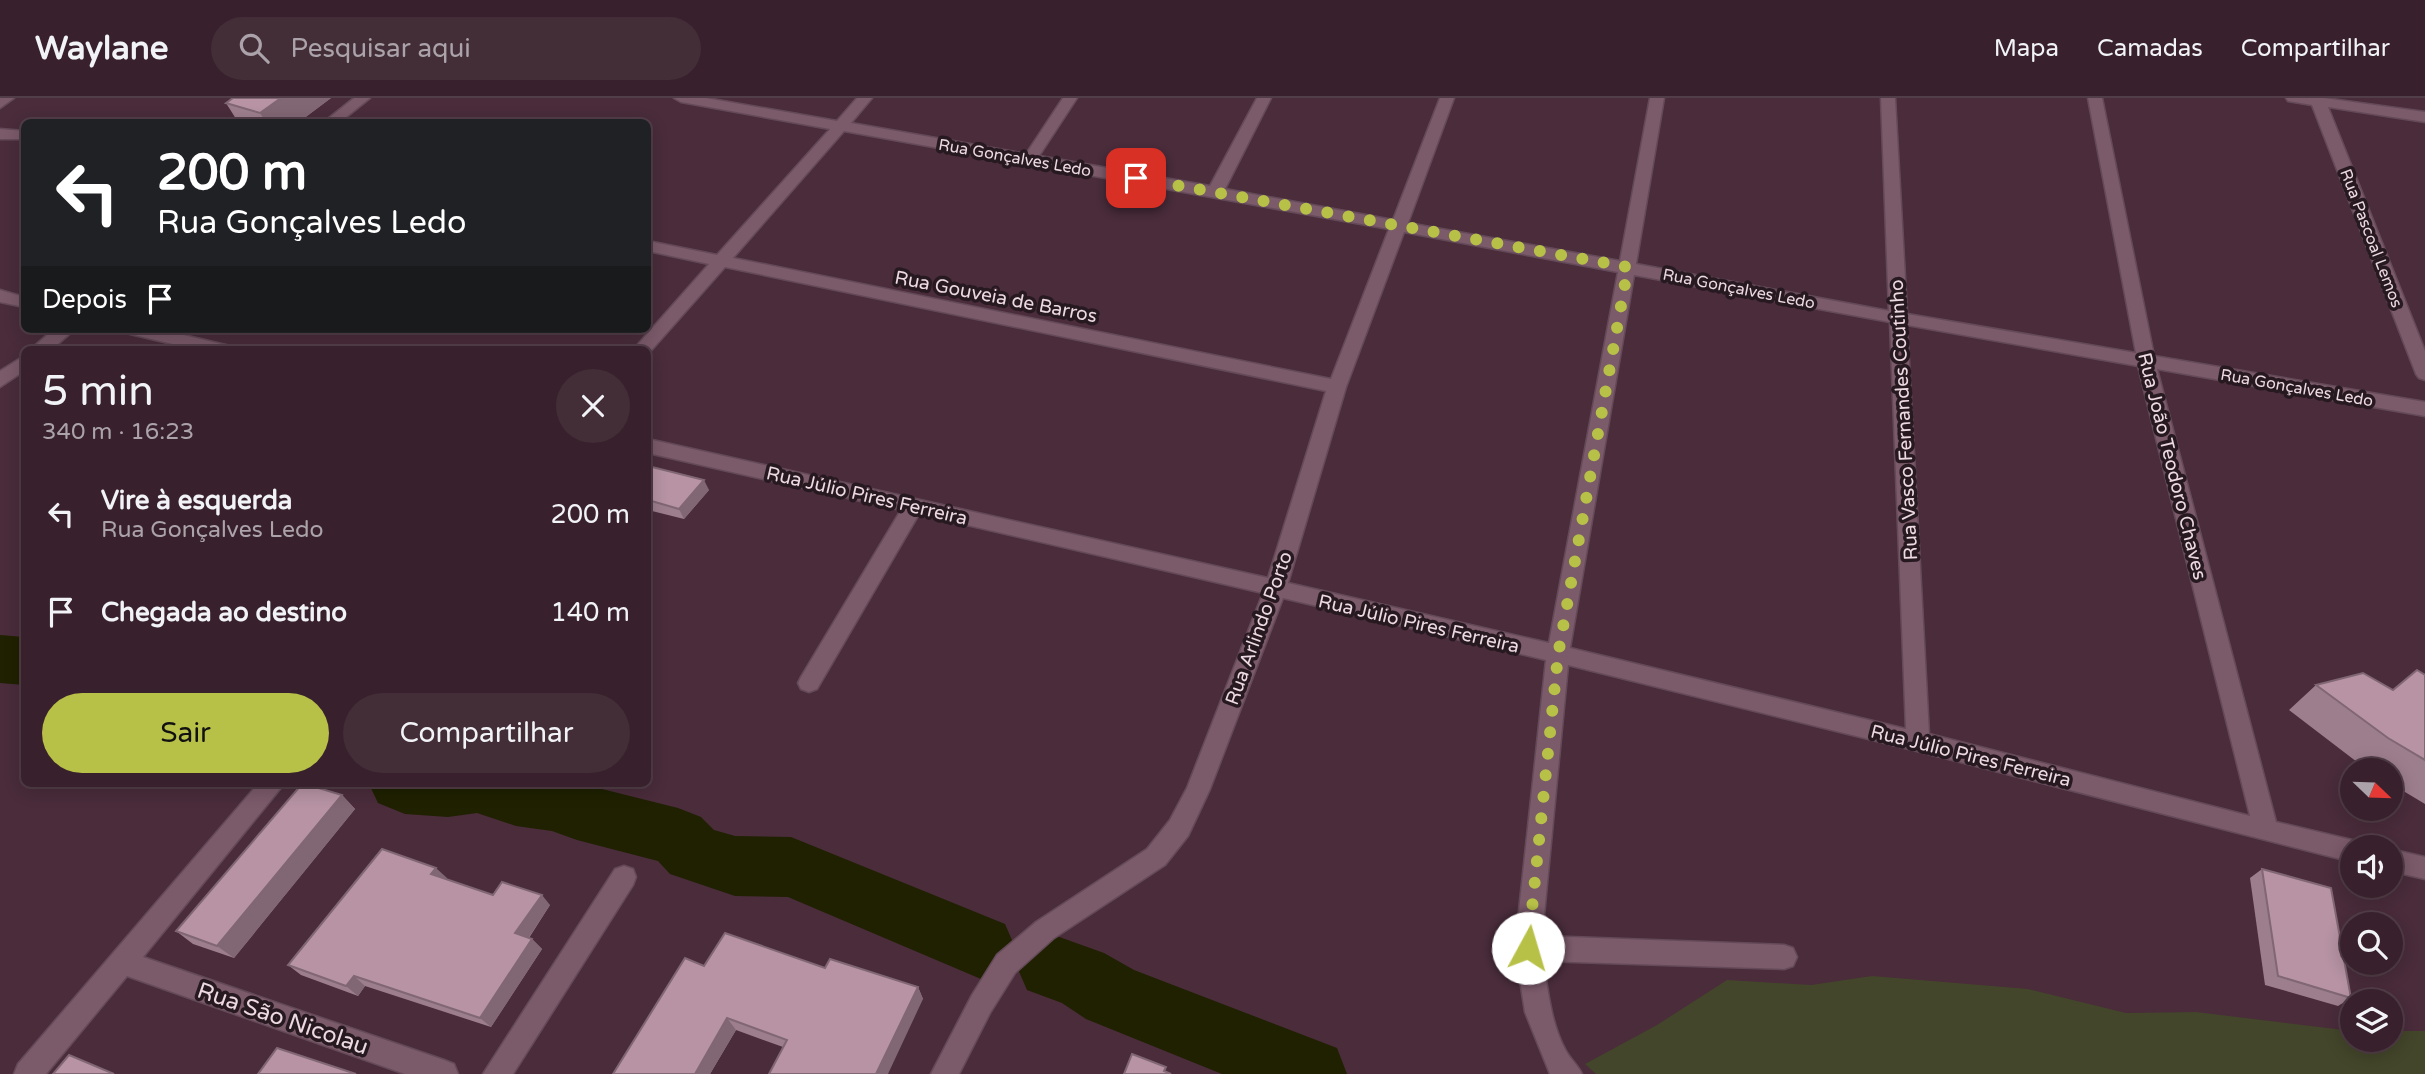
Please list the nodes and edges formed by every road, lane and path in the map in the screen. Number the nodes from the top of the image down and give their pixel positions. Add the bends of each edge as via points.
1 (7, 98) edge
2 (363, 98) edge
3 (681, 98) edge
4 (865, 98) edge
5 (1070, 98) edge
6 (1264, 98) edge
7 (1447, 98) edge
8 (1657, 98) edge
9 (1888, 98) edge
10 (2095, 98) edge
11 (2293, 98) edge
12 (2318, 102) junction
13 (0, 104) edge
14 (2425, 117) edge
15 (335, 119) edge
16 (841, 126) junction
17 (0, 134) edge
18 (21, 135) edge
19 (1030, 159) junction
20 (1216, 192) junction
21 (1398, 226) junction
22 (651, 247) edge
23 (722, 262) junction
24 (1628, 267) junction
25 (0, 296) edge
26 (21, 301) edge
27 (1898, 318) junction
28 (61, 333) edge
29 (150, 333) edge
30 (44, 346) edge
31 (206, 346) edge
32 (646, 346) edge
33 (2146, 360) junction
34 (21, 364) edge
35 (2425, 374) edge
36 (0, 381) edge
37 (1337, 387) junction
38 (2425, 409) edge
39 (651, 447) edge
40 (914, 505) junction
41 (1275, 590) junction
42 (1558, 655) junction
43 (809, 683) dead end
44 (1918, 741) junction
45 (269, 787) edge
46 (2266, 831) junction
47 (2340, 848) edge
48 (2403, 863) edge
49 (2425, 868) edge
50 (624, 877) dead end
51 (1528, 948) junction
52 (1784, 957) dead end
53 (122, 962) junction
54 (1562, 1068) edge
55 (28, 1074) edge
56 (444, 1074) edge
57 (497, 1074) edge
58 (945, 1074) edge

1 - 13 street
2 - 15 street
3 - 16 street, Rua Gonçalves Ledo
4 - 16 street
5 - 19 street
6 - 20 street
7 - 21 street, Rua Arlindo Porto
8 - 24 street
9 - 27 street, Rua Vasco Fernandes Coutinho
10 - 33 street, Rua João Teodoro Chaves
11 - 12 street
12 - 14 street
12 - 35 street, Rua Pascoal Lemos
16 - 19 street, Rua Gonçalves Ledo
16 - 23 street
17 - 18 street
19 - 20 street, Rua Gonçalves Ledo
20 - 21 street, Rua Gonçalves Ledo
21 - 24 street, Rua Gonçalves Ledo
21 - 37 street, Rua Arlindo Porto
22 - 23 street, Rua Gouveia de Barros
23 - 32 street
23 - 37 street, Rua Gouveia de Barros
24 - 27 street, Rua Gonçalves Ledo
24 - 42 street
25 - 26 street
27 - 33 street, Rua Gonçalves Ledo
27 - 44 street, Rua Vasco Fernandes Coutinho
28 - 30 street
29 - 31 street
33 - 38 street, Rua Gonçalves Ledo
33 - 46 street, Rua João Teodoro Chaves
34 - 36 street
37 - 41 street, Rua Arlindo Porto
39 - 40 street, Rua Júlio Pires Ferreira
40 - 41 street, Rua Júlio Pires Ferreira
40 - 43 street
41 - 42 street, Rua Júlio Pires Ferreira
41 - 58 street, Rua Arlindo Porto via 1198,789 1178,828 1156,857 1045,930 1006,964
42 - 44 street, Rua Júlio Pires Ferreira
42 - 51 street
44 - 46 street, Rua Júlio Pires Ferreira
45 - 53 street
46 - 47 street, Rua Júlio Pires Ferreira
48 - 49 street
50 - 57 street
51 - 52 street
51 - 54 street via 1538,1012
53 - 55 street
53 - 56 street, Rua São Nicolau

